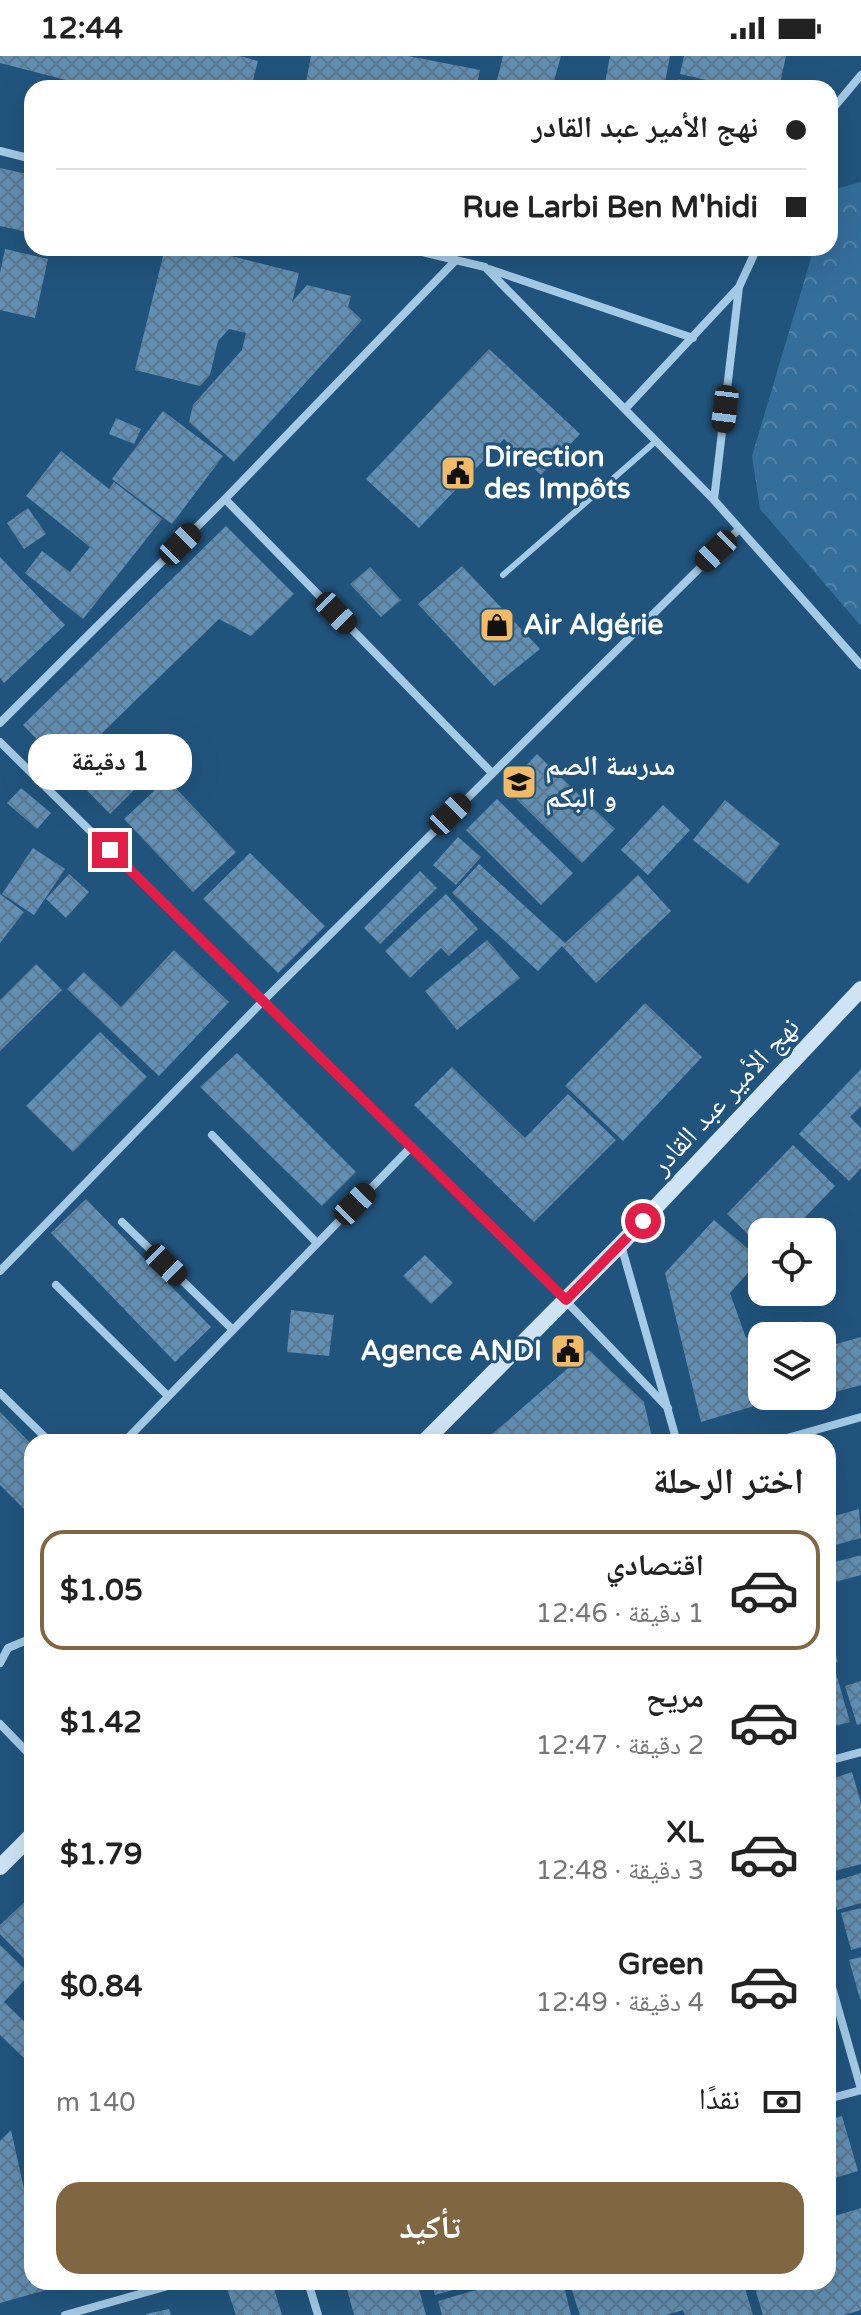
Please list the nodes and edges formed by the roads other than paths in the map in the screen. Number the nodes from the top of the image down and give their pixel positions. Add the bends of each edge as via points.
1 (861, 75) edge
2 (838, 102) edge
3 (0, 151) edge
4 (24, 157) edge
5 (439, 256) edge
6 (753, 256) edge
7 (456, 260) junction
8 (485, 267) junction
9 (739, 287) junction
10 (693, 338) junction
11 (625, 409) junction
12 (656, 441) junction
13 (225, 499) junction
14 (714, 500) junction
15 (739, 529) junction
16 (503, 575) dead end
17 (861, 665) edge
18 (0, 723) edge
19 (0, 742) edge
20 (491, 772) junction
21 (861, 989) edge
22 (263, 1001) junction
23 (212, 1135) dead end
24 (411, 1147) junction
25 (122, 1222) dead end
26 (317, 1243) junction
27 (621, 1244) junction
28 (0, 1271) edge
29 (56, 1285) dead end
30 (566, 1300) junction
31 (233, 1330) junction
32 (0, 1393) edge
33 (168, 1396) junction
34 (668, 1408) junction
35 (861, 1417) edge
36 (42, 1434) edge
37 (132, 1434) edge
38 (432, 1434) edge
39 (675, 1434) edge
40 (801, 1434) edge
41 (0, 1641) edge
42 (24, 1641) edge
43 (8, 1648) junction
44 (0, 1663) edge
45 (0, 1724) edge
46 (24, 1749) edge
47 (861, 1752) edge
48 (836, 1759) edge
49 (24, 1843) edge
50 (0, 1867) edge
51 (836, 2001) edge
52 (861, 2089) edge
53 (836, 2097) edge
54 (154, 2290) edge
55 (310, 2290) edge
56 (65, 2315) edge
57 (318, 2315) edge

1 - 2 street
3 - 4 street
5 - 7 street
6 - 9 street
7 - 8 street
7 - 13 street
8 - 10 street
8 - 11 street
9 - 10 street
9 - 14 street
10 - 11 street
11 - 12 street
12 - 14 street
12 - 16 lane
13 - 18 street
13 - 20 street
14 - 15 street
15 - 17 street
15 - 20 street
19 - 22 street
20 - 22 street
21 - 27 main road, نهج الأمير عبد القادر
22 - 24 street
22 - 28 street
23 - 26 street
24 - 26 street
24 - 30 street
25 - 31 street
26 - 31 street
27 - 30 main road, نهج الأمير عبد القادر
27 - 34 street
29 - 33 street
30 - 34 street
30 - 38 main road, نهج الأمير عبد القادر
31 - 33 street
32 - 36 street
33 - 37 street
34 - 39 street
35 - 40 street
41 - 43 street
42 - 43 street
43 - 44 street
45 - 46 street
47 - 48 street
49 - 50 main road
51 - 52 street
52 - 53 street
54 - 56 street
55 - 57 street

